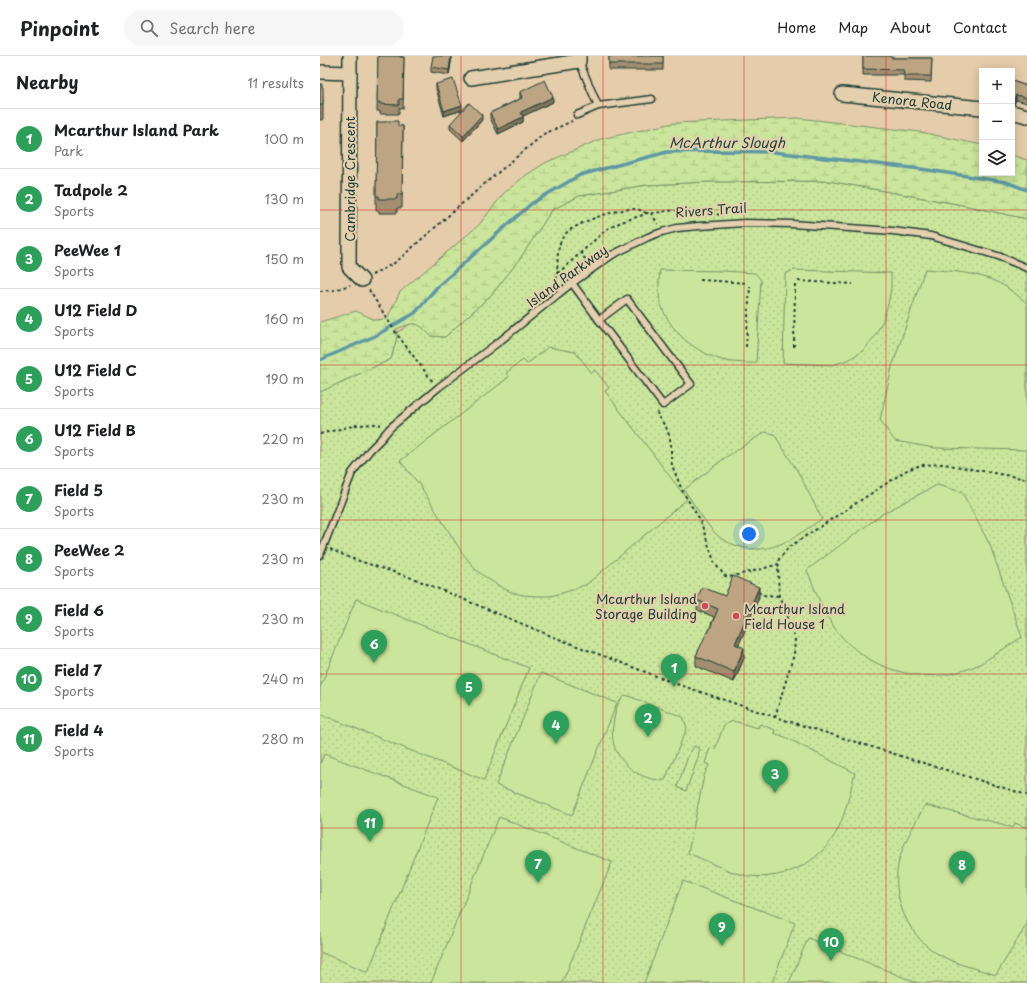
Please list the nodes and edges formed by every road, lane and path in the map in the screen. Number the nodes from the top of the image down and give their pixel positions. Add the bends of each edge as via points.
1 (350, 56) edge
2 (579, 58) edge
3 (320, 72) edge
4 (350, 73) junction
5 (471, 78) dead end
6 (842, 94) dead end
7 (652, 99) dead end
8 (598, 106) junction
9 (979, 108) edge
10 (1015, 113) edge
11 (1027, 116) edge
12 (577, 117) joint
13 (647, 213) junction
14 (652, 213) junction
15 (710, 217) dead end
16 (658, 226) dead end
17 (580, 252) junction
18 (583, 266) dead end
19 (1027, 268) edge
20 (556, 274) junction
21 (362, 280) junction
22 (700, 280) dead end
23 (562, 282) dead end
24 (572, 283) junction
25 (853, 284) dead end
26 (320, 291) edge
27 (599, 320) junction
28 (746, 347) dead end
29 (794, 347) dead end
30 (438, 379) dead end
31 (663, 405) junction
32 (383, 426) dead end
33 (320, 434) edge
34 (1027, 479) edge
35 (324, 546) junction
36 (320, 555) edge
37 (778, 564) junction
38 (729, 577) junction
39 (731, 580) edge
40 (756, 592) edge
41 (779, 596) junction
42 (775, 718) junction
43 (1027, 795) edge

1 - 4 street, Cambridge Crescent
2 - 5 street
2 - 8 lane
3 - 4 street
4 - 21 street, Cambridge Crescent via 350,267
6 - 9 street, Kenora Road
7 - 8 lane
8 - 12 lane
10 - 11 street
12 - 21 path via 544,134 396,262
13 - 14 path, Rivers Trail
13 - 17 path, Rivers Trail via 607,229
13 - 20 path, Rivers Trail via 635,209 624,210 575,226 560,242
14 - 15 path, Rivers Trail via 683,210 725,216
14 - 16 path
17 - 18 path via 588,263
17 - 20 path, Rivers Trail
19 - 24 lane, Island Parkway via 998,256 932,236 893,231 745,223 662,232 612,254
20 - 23 path, Rivers Trail via 555,286
21 - 26 path via 335,290
21 - 30 path via 434,383
22 - 28 path via 749,284
24 - 27 lane
24 - 35 lane, Island Parkway via 390,428 352,473
25 - 29 path via 797,282
27 - 31 lane
27 - 31 lane via 627,299 691,384
31 - 38 path via 657,415 669,435 671,460 677,478 700,520 715,564
32 - 33 path via 356,425
34 - 37 path via 944,464 921,465 907,470 789,547
35 - 36 lane, Island Parkway
35 - 42 path via 350,558 415,579 645,672
37 - 38 path
37 - 41 path
38 - 39 path
40 - 41 path
41 - 42 path via 792,625 795,640 794,654
42 - 43 path

